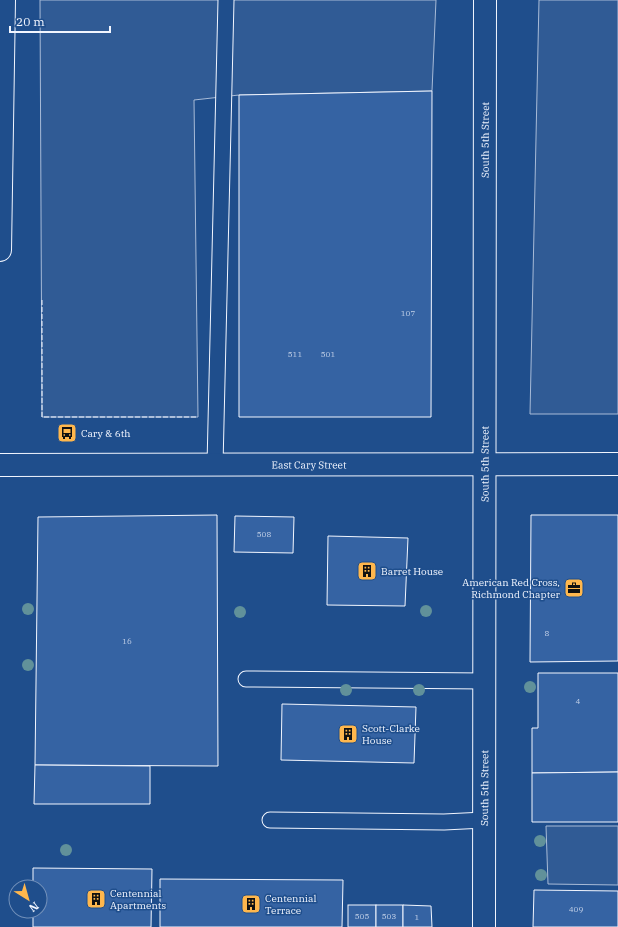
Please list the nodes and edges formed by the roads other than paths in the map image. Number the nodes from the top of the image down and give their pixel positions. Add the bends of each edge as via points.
1 (4, 0) edge
2 (226, 0) edge
3 (485, 0) edge
4 (0, 250) edge
5 (215, 464) junction
6 (484, 464) junction
7 (618, 464) edge
8 (0, 465) edge
9 (246, 679) dead end
10 (484, 681) junction
11 (270, 820) dead end
12 (484, 820) junction
13 (484, 927) edge

1 - 4 main road
2 - 5 lane
3 - 6 main road, South 5th Street
5 - 6 main road, East Cary Street
5 - 8 main road, East Cary Street
6 - 7 main road, East Cary Street
6 - 10 main road, South 5th Street
9 - 10 lane
10 - 12 main road, South 5th Street
11 - 12 lane
12 - 13 main road, South 5th Street

